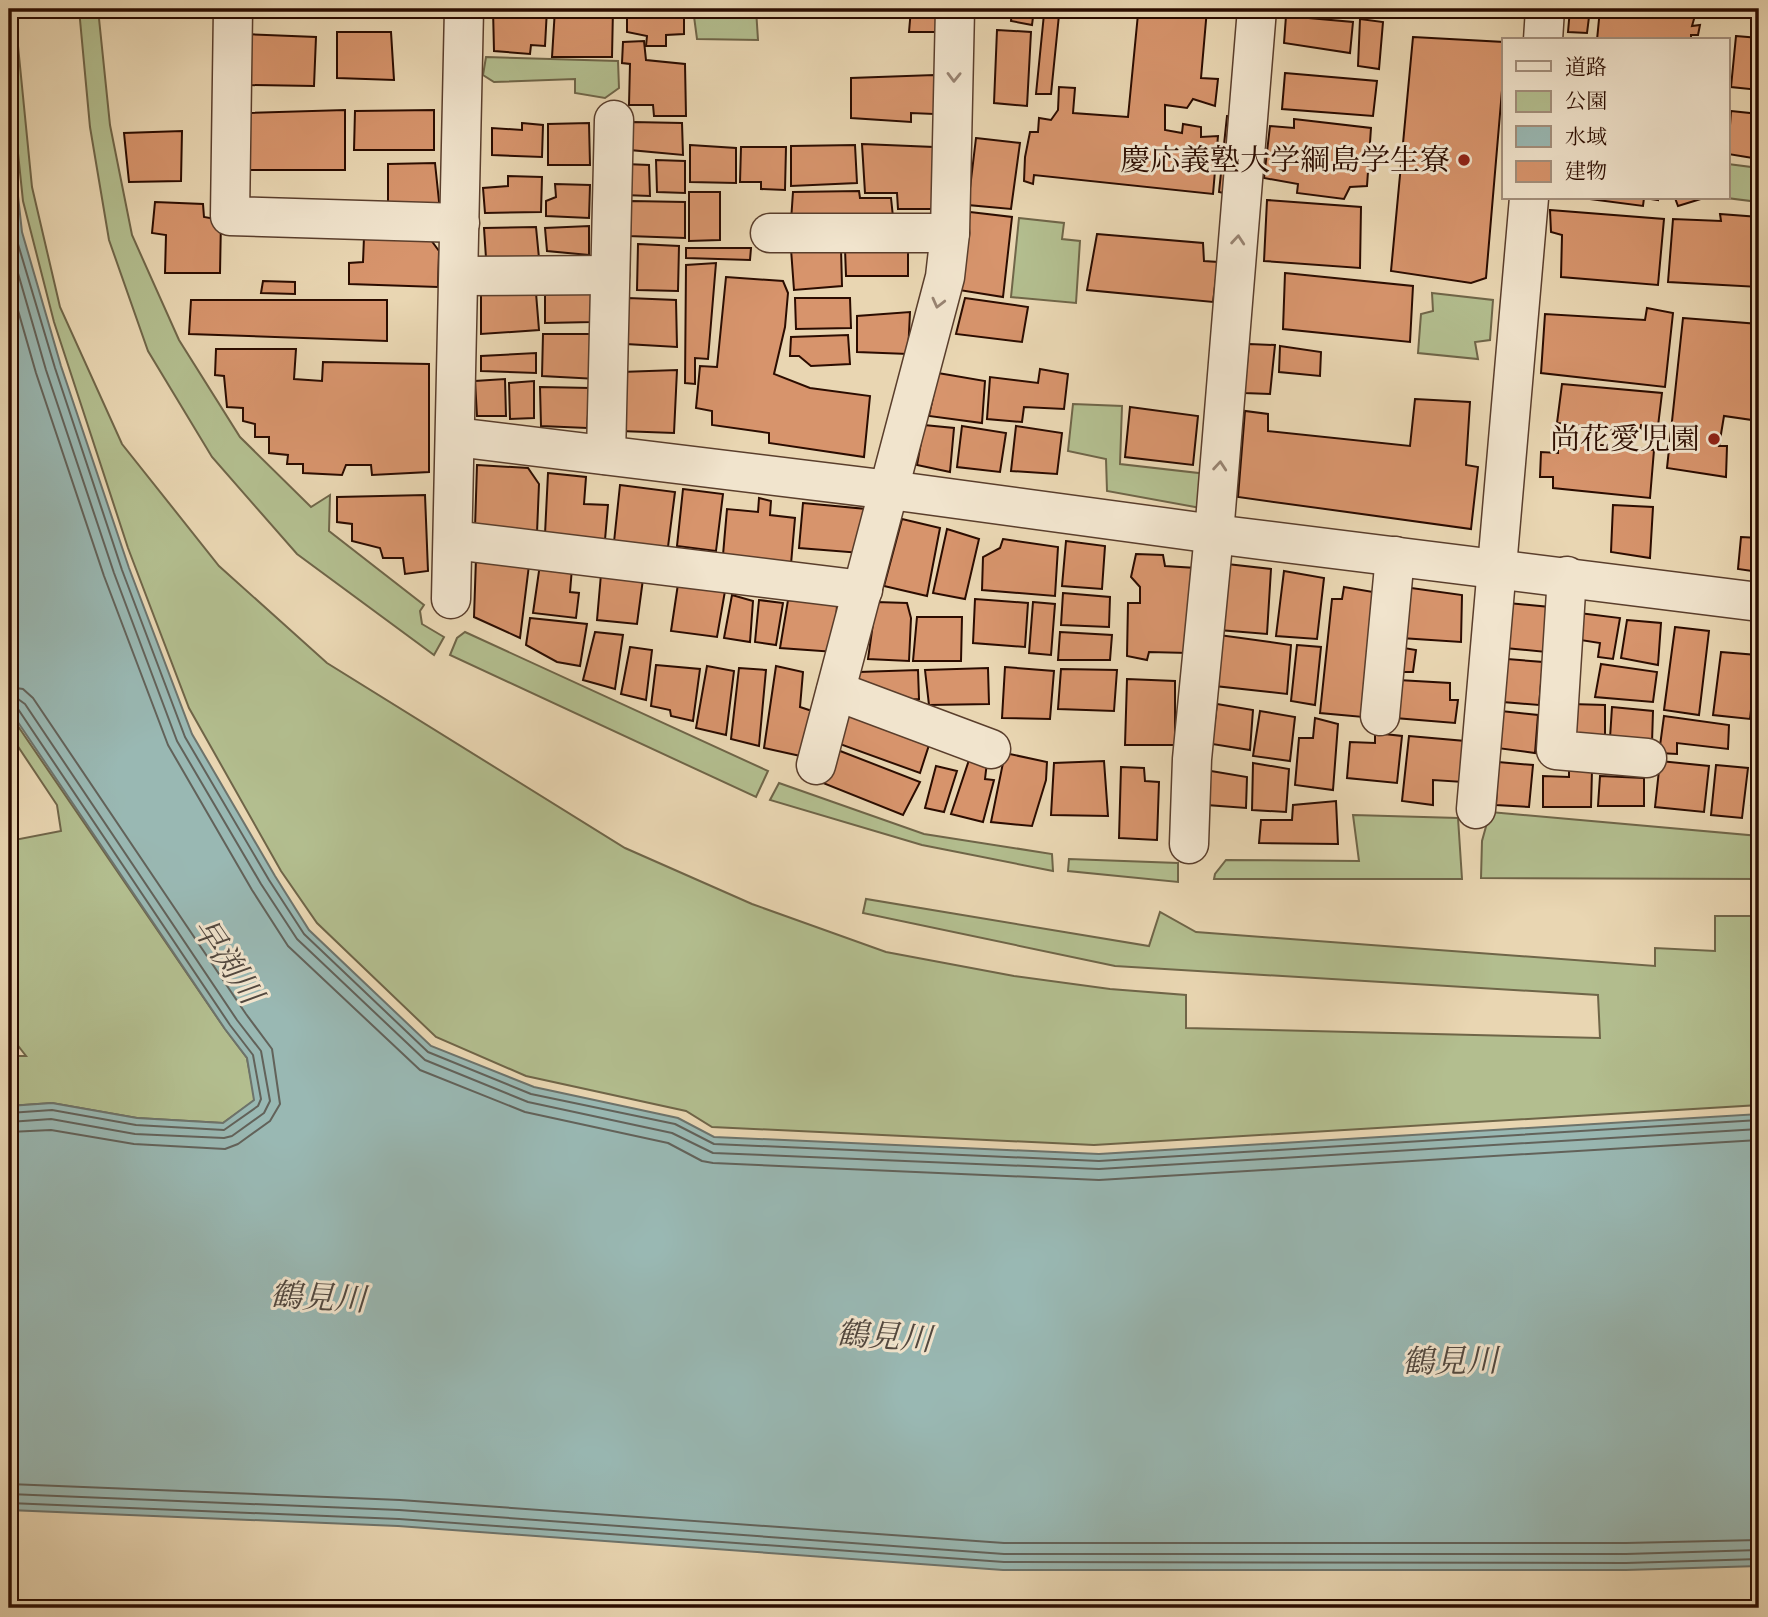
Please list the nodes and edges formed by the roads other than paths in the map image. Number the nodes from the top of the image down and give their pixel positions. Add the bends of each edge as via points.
1 (233, 9) edge
2 (464, 9) edge
3 (955, 9) edge
4 (1257, 9) edge
5 (1545, 9) edge
6 (1543, 38) edge
7 (614, 120) dead end
8 (1529, 200) edge
9 (460, 223) junction
10 (770, 233) dead end
11 (950, 233) junction
12 (610, 275) junction
13 (459, 276) junction
14 (456, 437) junction
15 (606, 455) junction
16 (890, 490) junction
17 (1214, 534) junction
18 (453, 540) junction
19 (1395, 556) junction
20 (1496, 568) junction
21 (1567, 576) junction
22 (863, 590) junction
23 (451, 599) dead end
24 (1759, 602) edge
25 (836, 691) junction
26 (1380, 716) dead end
27 (991, 749) dead end
28 (1647, 758) dead end
29 (816, 765) dead end
30 (1476, 809) dead end
31 (1189, 844) dead end

1 - 9 street via 230,216
2 - 9 street
3 -> 11 street
17 -> 4 street
5 - 6 street
7 - 12 street
8 - 20 street
9 - 13 street
10 - 11 street
11 -> 16 street via 945,277
12 - 13 street
12 - 15 street
13 - 14 street
14 - 15 street
14 - 18 street
15 - 16 street
16 - 17 street
16 - 22 street
17 - 19 street
17 - 31 street via 1192,759
18 - 22 street
18 - 23 street
19 - 20 street
19 - 26 street
20 - 21 street
20 - 30 street
21 - 24 street
21 - 28 street via 1556,750
22 - 25 street
25 - 27 street
25 - 29 street

